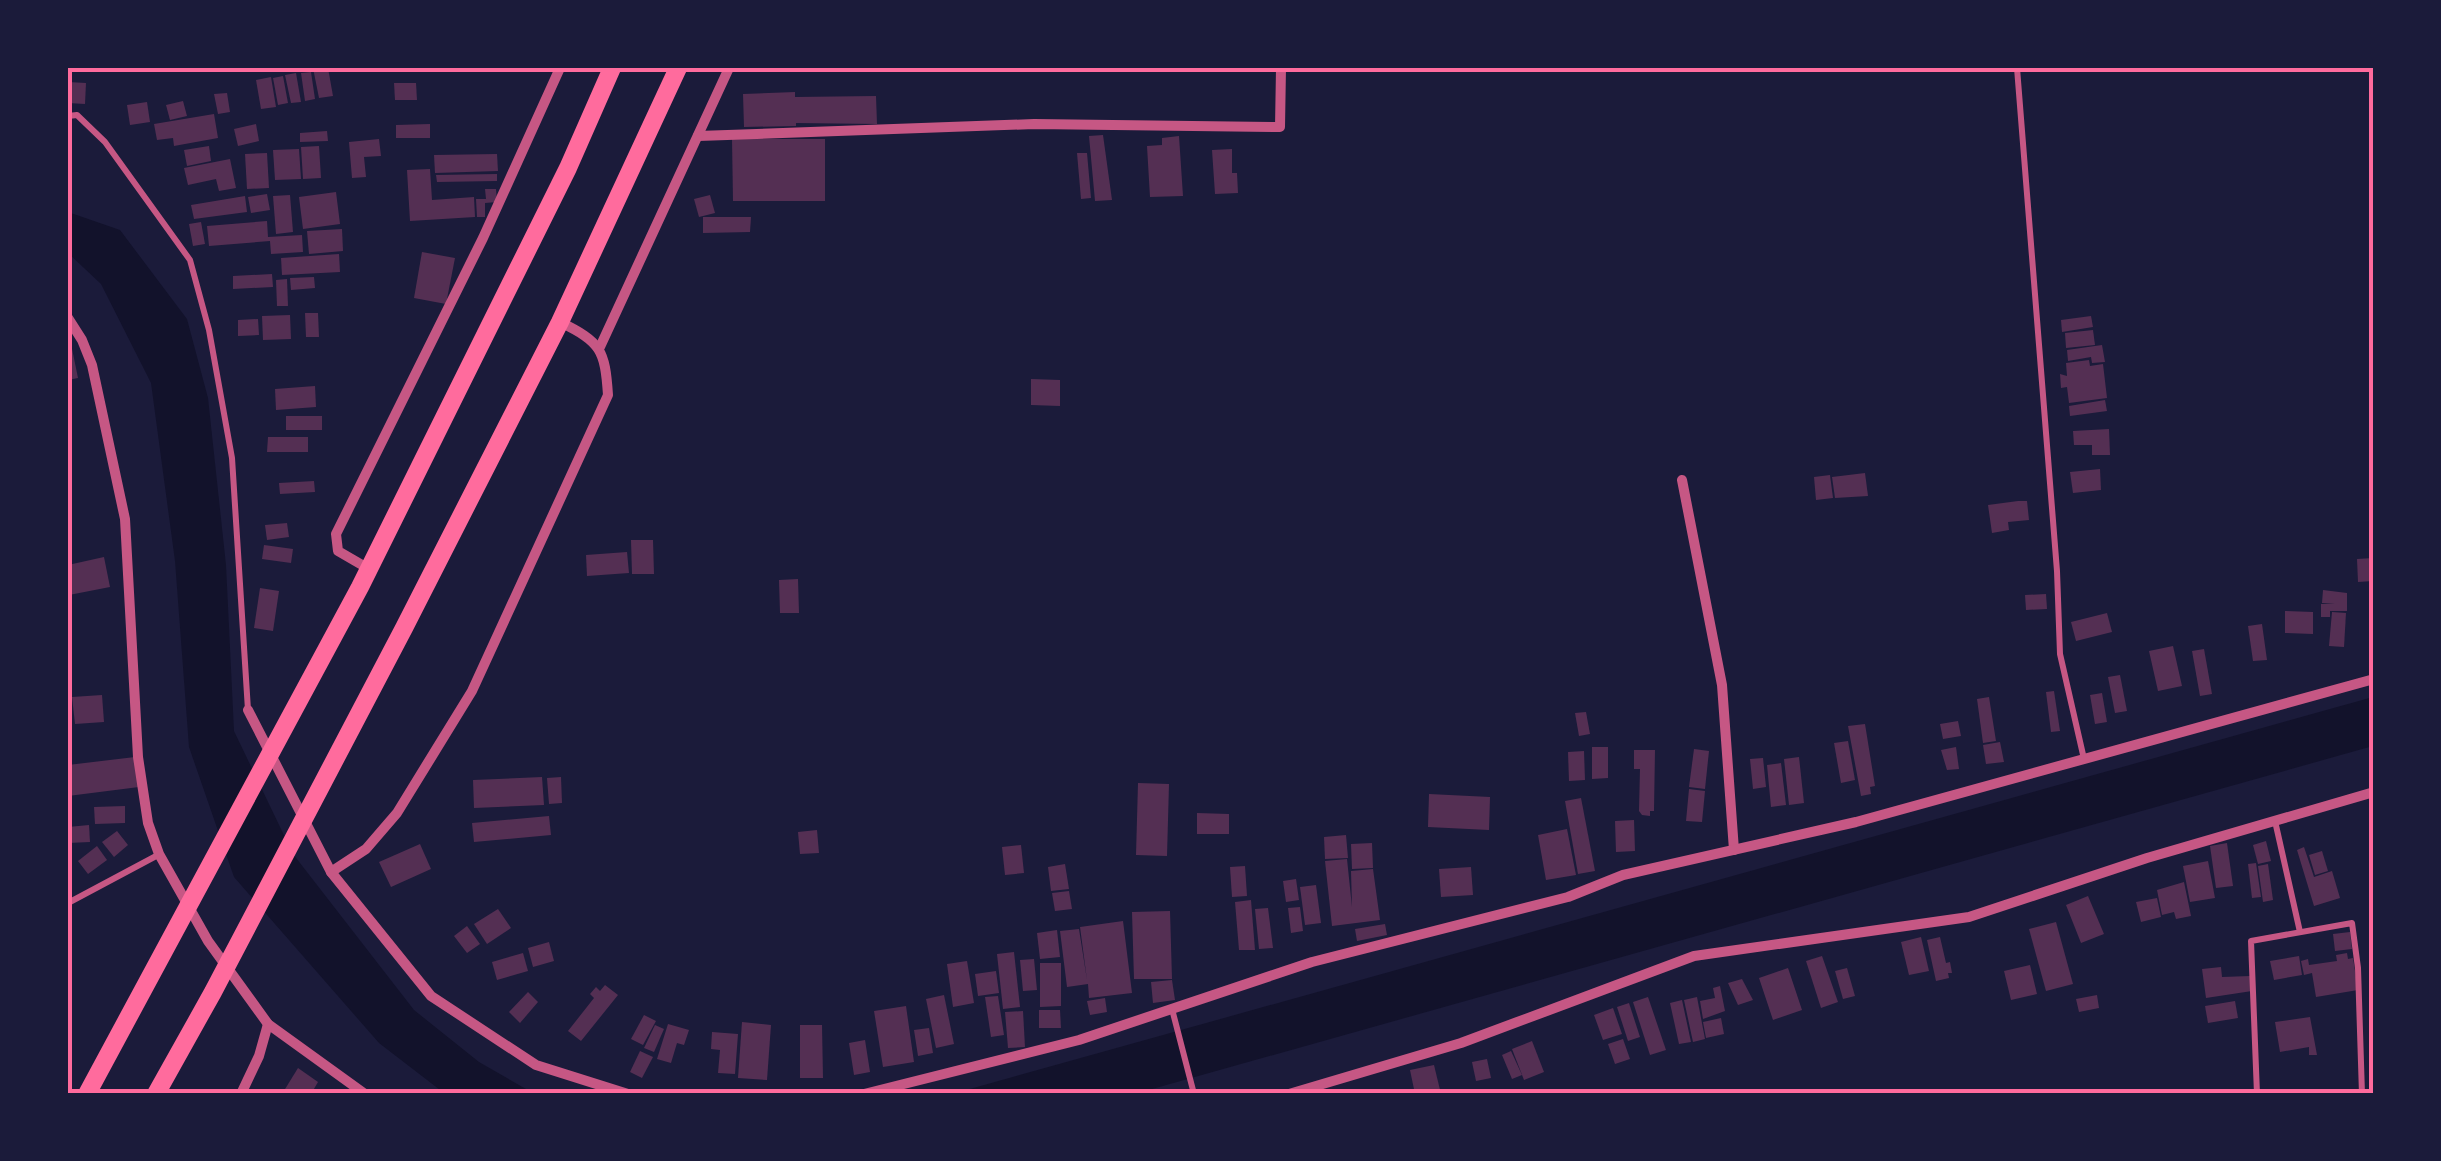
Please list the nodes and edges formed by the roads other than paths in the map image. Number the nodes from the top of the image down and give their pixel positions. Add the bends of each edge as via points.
1 (560, 68) edge
2 (612, 68) edge
3 (678, 68) edge
4 (730, 68) edge
5 (1281, 68) edge
6 (2016, 68) edge
7 (68, 116) edge
8 (698, 136) junction
9 (68, 318) edge
10 (560, 322) junction
11 (600, 347) junction
12 (1682, 480) dead end
13 (369, 569) junction
14 (2374, 679) edge
15 (248, 710) joint
16 (2084, 760) junction
17 (2374, 792) edge
18 (2275, 820) junction
19 (1734, 850) junction
20 (160, 854) junction
21 (331, 872) junction
22 (68, 903) edge
23 (2300, 932) junction
24 (1172, 1009) junction
25 (268, 1024) junction
26 (87, 1094) edge
27 (156, 1094) edge
28 (241, 1094) edge
29 (364, 1094) edge
30 (628, 1094) edge
31 (864, 1094) edge
32 (1194, 1094) edge
33 (1288, 1094) edge
34 (2257, 1094) edge
35 (2362, 1094) edge

1 - 13 street via 336,534 338,551
2 - 13 main road
3 - 10 main road
4 - 8 street
5 - 8 street via 1280,126 1034,124
6 - 16 lane via 2060,654
7 - 15 lane via 78,115 105,142 190,260 232,458
8 - 11 street
9 - 20 street via 92,366 125,519 138,757
10 - 11 street
10 - 27 main road
11 - 21 street via 608,395 472,691 397,813 366,849
12 - 19 street via 1722,685
13 - 26 main road
14 - 16 street
15 - 21 street
16 - 19 street
17 - 18 street
18 - 23 lane
18 - 33 street via 1969,918 1694,956 1461,1043
19 - 24 street via 1312,962
20 - 22 lane
20 - 25 street via 208,941
21 - 30 street via 431,996 536,1065
23 - 34 lane via 2251,941
23 - 35 lane via 2352,923
24 - 31 street via 1079,1040
24 - 32 lane
25 - 28 street
25 - 29 street

